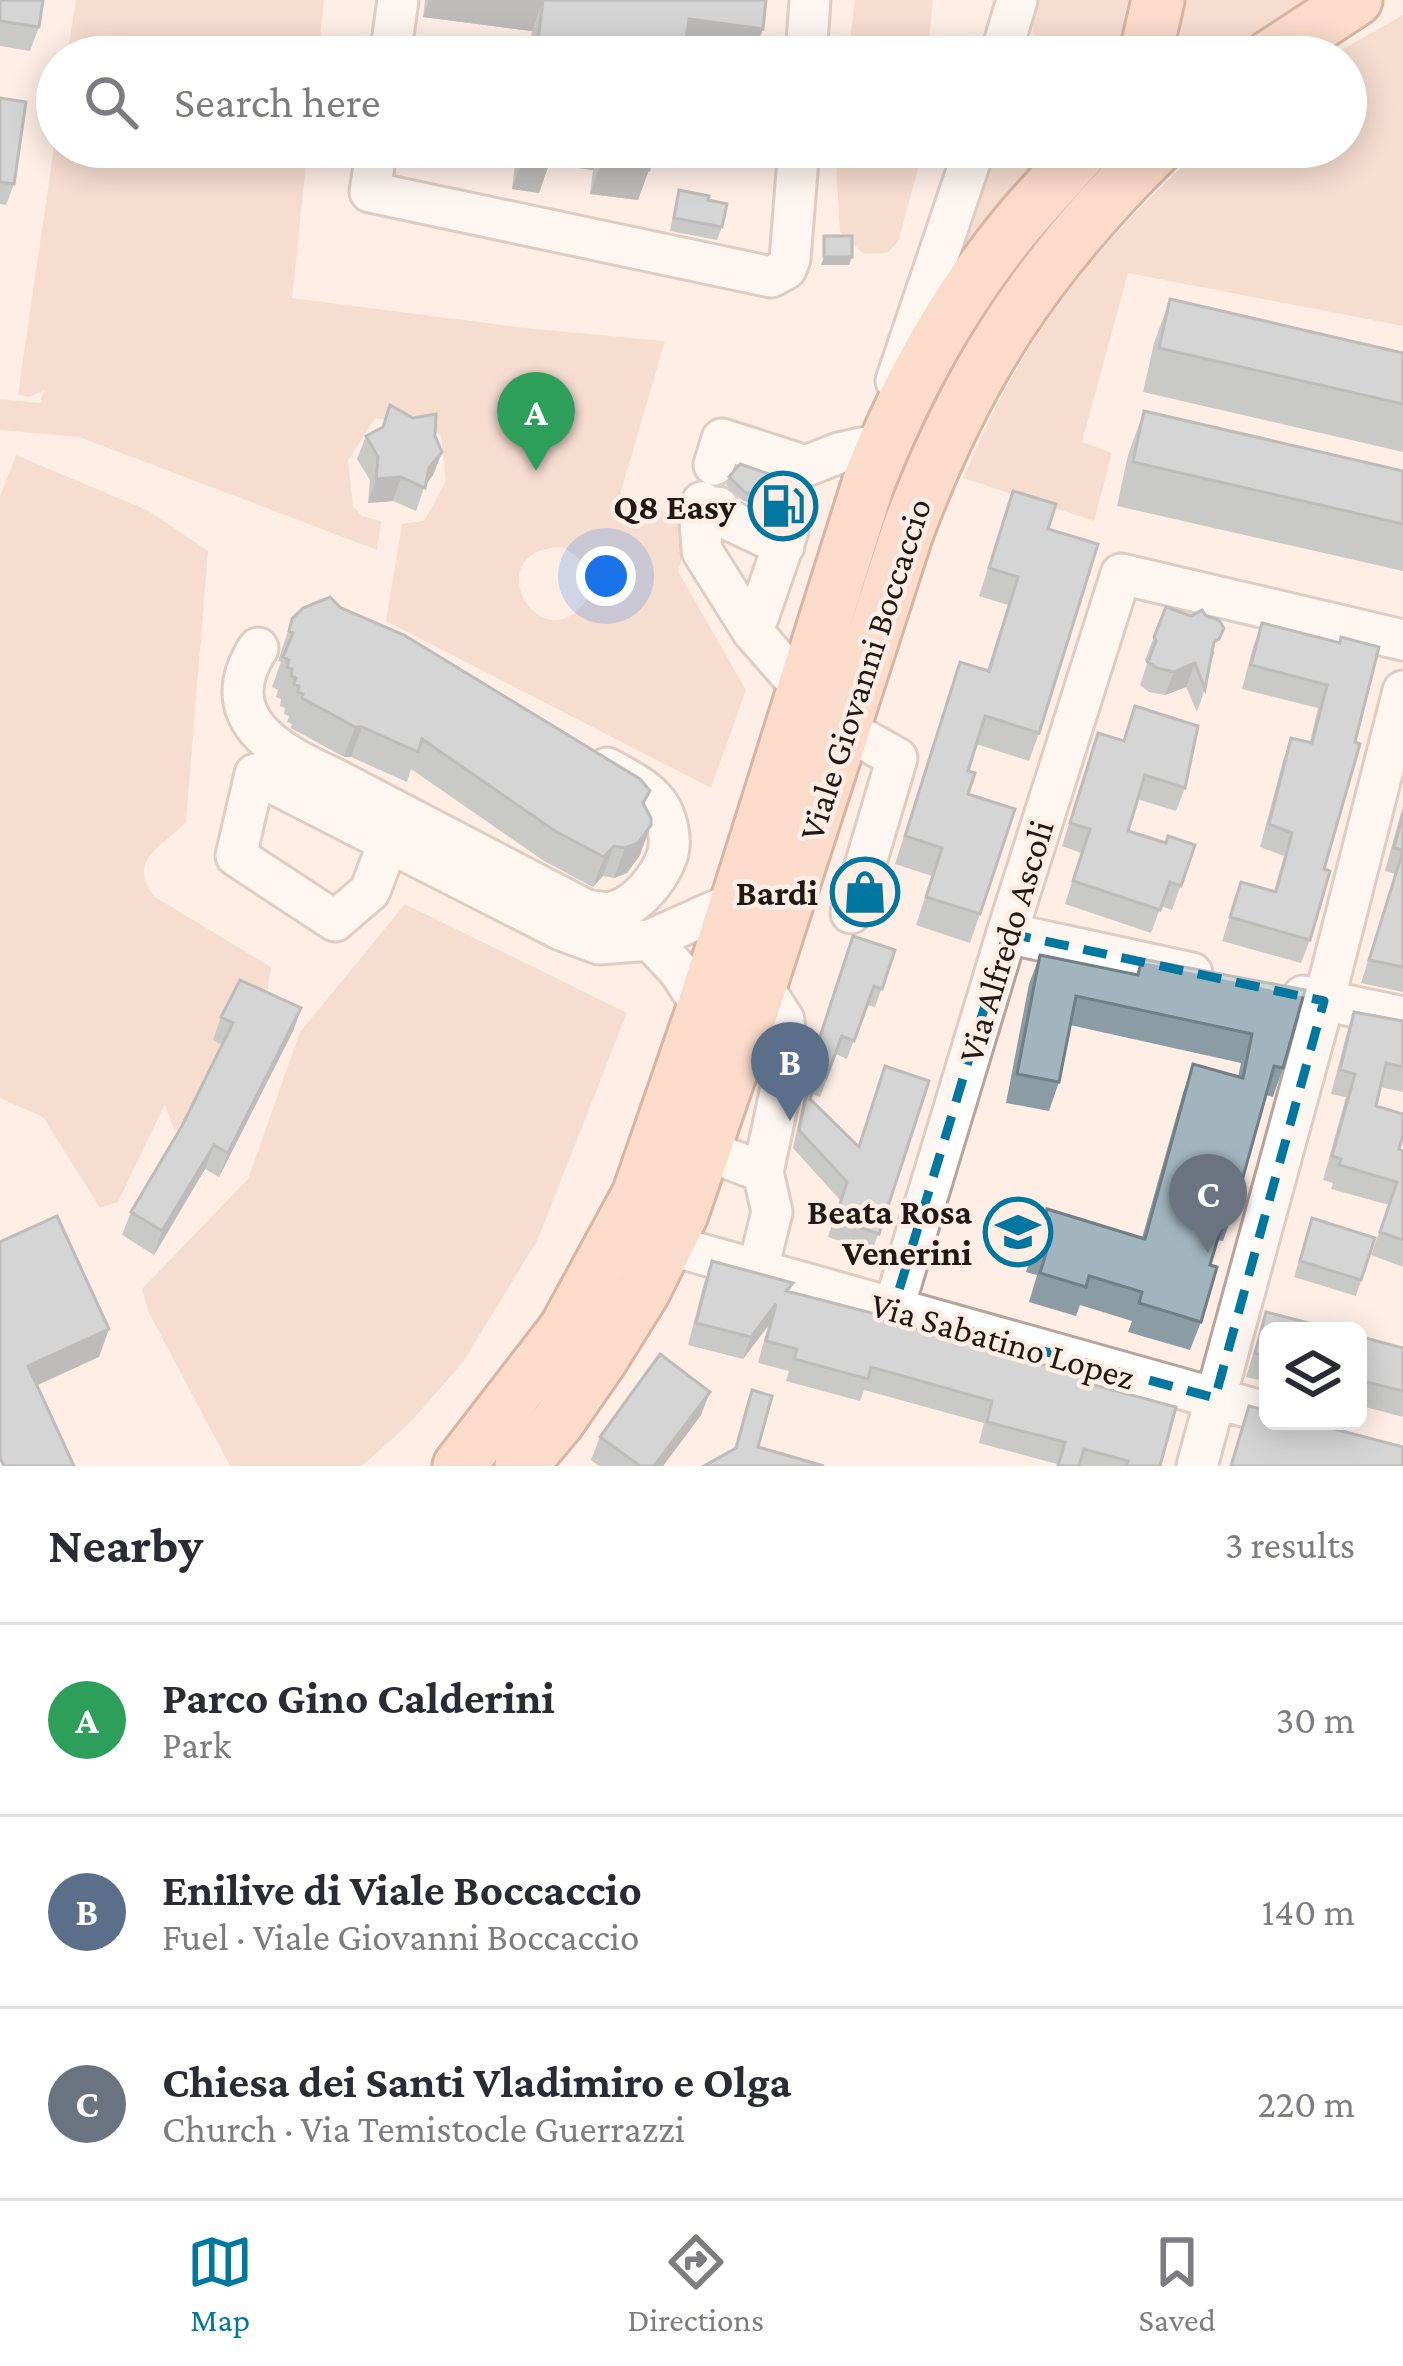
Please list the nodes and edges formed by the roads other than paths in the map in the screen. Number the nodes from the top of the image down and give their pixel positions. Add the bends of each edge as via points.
1 (398, 0) edge
2 (810, 0) edge
3 (1356, 0) edge
4 (1015, 4) edge
5 (393, 36) edge
6 (807, 36) edge
7 (1006, 36) edge
8 (1018, 36) edge
9 (1301, 36) edge
10 (374, 168) edge
11 (797, 168) edge
12 (968, 168) edge
13 (1067, 168) edge
14 (1138, 168) edge
15 (932, 350) junction
16 (977, 375) junction
17 (887, 437) junction
18 (754, 493) junction
19 (753, 632) junction
20 (1403, 640) edge
21 (258, 648) dead end
22 (803, 689) junction
23 (1403, 691) edge
24 (842, 731) junction
25 (585, 754) edge
26 (327, 792) junction
27 (809, 832) junction
28 (389, 840) junction
29 (872, 844) junction
30 (737, 901) junction
31 (851, 913) dead end
32 (1007, 933) junction
33 (650, 940) junction
34 (778, 963) junction
35 (1233, 981) edge
36 (1279, 991) edge
37 (1324, 1000) junction
38 (703, 1008) junction
39 (1403, 1017) edge
40 (705, 1150) junction
41 (763, 1172) junction
42 (646, 1235) junction
43 (758, 1269) junction
44 (893, 1310) junction
45 (1215, 1398) junction
46 (1259, 1410) edge
47 (459, 1466) edge
48 (521, 1466) edge
49 (1197, 1466) edge

1 - 5 street
2 - 6 street
3 - 9 main road
4 - 7 street
4 - 8 street
10 - 11 street via 370,193 771,277 790,260
12 - 17 street, Viale Giovanni Boccaccio via 905,350
13 - 15 main road, Viale Giovanni Boccaccio via 1016,226
14 - 16 main road, Viale Giovanni Boccaccio via 1064,247
15 - 16 street
15 - 17 main road, Viale Giovanni Boccaccio
16 - 24 main road, Viale Giovanni Boccaccio via 931,471
17 - 18 street
17 - 22 main road, Viale Giovanni Boccaccio
18 - 19 street
18 - 19 street via 700,520 702,551
19 - 22 street
20 - 32 street, Via Alfredo Ascoli via 1121,574
21 - 26 street via 242,682 248,714 262,738
22 - 30 main road, Viale Giovanni Boccaccio
23 - 37 street
24 - 27 main road, Viale Giovanni Boccaccio
24 - 29 street via 897,758
25 - 26 street via 645,791 669,837 649,885 613,912 586,910
26 - 28 street
26 - 28 street via 255,774 236,856 335,921 370,891
27 - 29 street
27 - 34 main road, Viale Giovanni Boccaccio
28 - 33 street via 580,938
29 - 31 street
30 - 33 street
30 - 38 main road, Viale Giovanni Boccaccio
32 - 35 street
32 - 44 street, Via Alfredo Ascoli
33 - 38 street
34 - 40 main road, Viale Giovanni Boccaccio
34 - 41 street via 777,1012 788,1060
36 - 37 street
37 - 39 street
37 - 45 street
38 - 42 main road, Viale Giovanni Boccaccio via 654,1156
40 - 41 street
40 - 42 main road, Viale Giovanni Boccaccio
41 - 43 street via 772,1211
42 - 43 street, Via Sabatino Lopez
42 - 47 main road, Viale Giovanni Boccaccio
42 - 48 main road, Viale Giovanni Boccaccio via 644,1291
43 - 44 street, Via Sabatino Lopez
44 - 45 street, Via Sabatino Lopez
45 - 46 street, Via Sabatino Lopez
45 - 49 street

